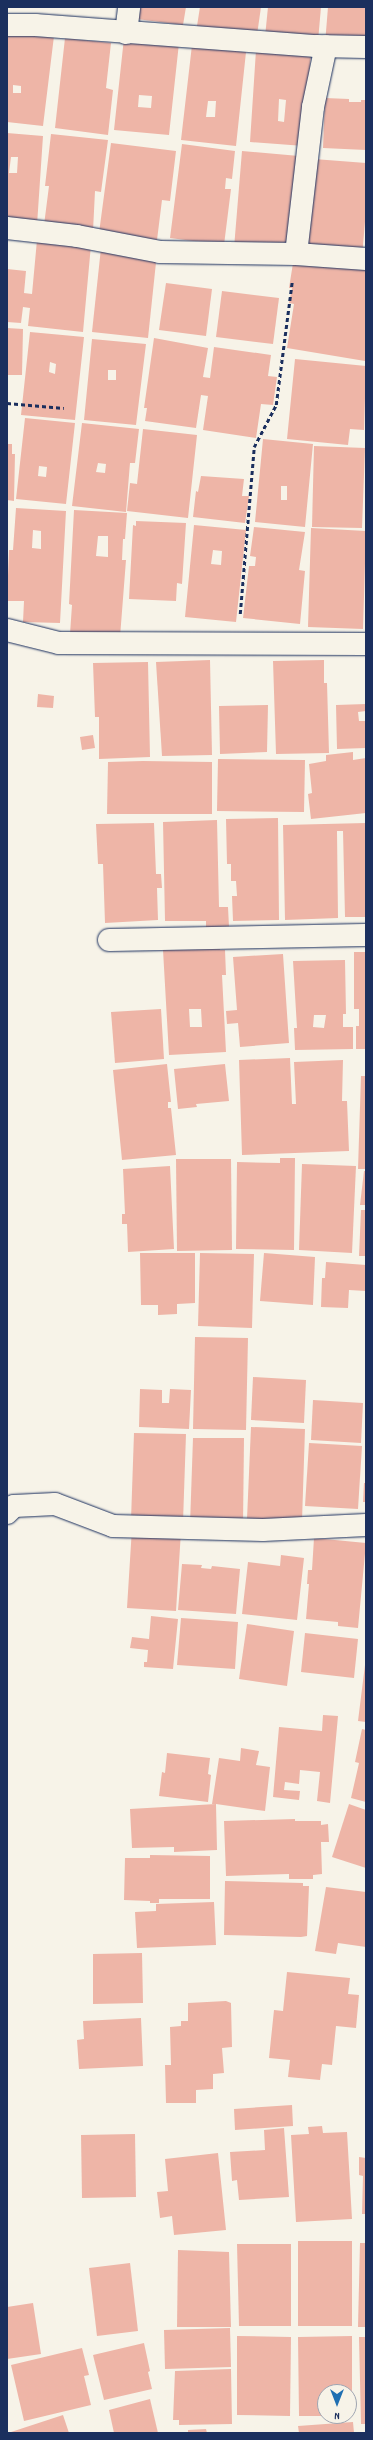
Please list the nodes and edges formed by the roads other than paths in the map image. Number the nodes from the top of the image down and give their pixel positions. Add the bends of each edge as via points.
1 (129, 7) edge
2 (7, 25) edge
3 (126, 33) junction
4 (326, 46) junction
5 (366, 47) edge
6 (7, 228) edge
7 (296, 254) junction
8 (366, 259) edge
9 (7, 630) edge
10 (366, 644) edge
11 (366, 935) edge
12 (109, 940) dead end
13 (7, 1512) edge
14 (366, 1525) edge

1 - 3 street
2 - 3 street
3 - 4 street
4 - 5 street
4 - 7 street via 313,107
6 - 7 street via 77,236 160,252
7 - 8 street
9 - 10 street via 58,643
11 - 12 street
13 - 14 street via 14,1506 55,1504 113,1526 263,1530

